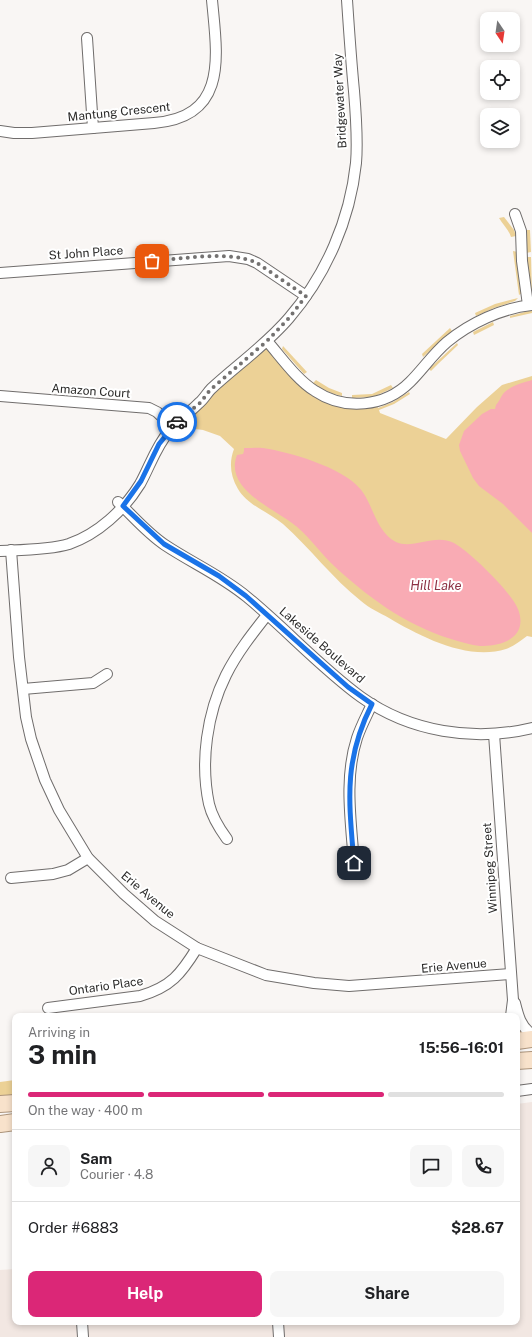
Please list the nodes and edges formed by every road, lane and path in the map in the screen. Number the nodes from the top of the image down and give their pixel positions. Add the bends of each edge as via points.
1 (212, 0) edge
2 (347, 0) edge
3 (87, 38) dead end
4 (93, 128) junction
5 (0, 130) edge
6 (515, 214) dead end
7 (0, 273) edge
8 (306, 296) junction
9 (530, 305) edge
10 (267, 341) junction
11 (0, 396) edge
12 (171, 425) junction
13 (120, 504) junction
14 (0, 550) edge
15 (11, 550) junction
16 (267, 615) junction
17 (107, 674) dead end
18 (23, 689) junction
19 (372, 704) junction
20 (532, 728) edge
21 (494, 734) junction
22 (227, 839) dead end
23 (88, 858) junction
24 (354, 863) dead end
25 (11, 878) dead end
26 (197, 948) junction
27 (511, 974) junction
28 (513, 1000) junction
29 (48, 1008) dead end
30 (511, 1013) edge
31 (517, 1013) edge
32 (520, 1022) edge
33 (532, 1034) edge
34 (532, 1039) edge
35 (520, 1041) edge
36 (532, 1060) edge
37 (520, 1061) edge
38 (532, 1089) edge
39 (520, 1091) edge
40 (12, 1103) edge
41 (0, 1104) edge
42 (12, 1122) edge
43 (0, 1124) edge
44 (82, 1325) edge
45 (278, 1325) edge
46 (83, 1337) edge
47 (279, 1337) edge

1 - 4 street, Mantung Crescent via 215,66 212,84 201,104 179,119 167,122
2 - 8 street, Bridgewater Way via 356,121 356,163 350,198 340,232 326,266
3 - 4 street
4 - 5 street, Mantung Crescent via 14,134
6 - 9 street via 521,231 522,261
7 - 8 street, St John Place via 229,256 257,263
8 - 10 street, Bridgewater Way
9 - 10 street via 492,316 465,329 441,347 403,388 388,397 364,404 339,402 314,391
10 - 12 street, Bridgewater Way via 210,390 200,403
11 - 12 street, Amazon Court via 149,408
12 - 13 street, Bridgewater Way via 141,481
13 - 15 street, Bridgewater Way via 106,523 69,544
13 - 16 street, Lakeside Boulevard via 164,544 219,576
14 - 15 street, Bridgewater Way
15 - 18 street, Erie Avenue
16 - 19 street, Lakeside Boulevard via 348,687
16 - 22 street via 233,662 217,696 210,721 206,750 209,804 217,825
17 - 18 street via 93,682
18 - 23 street, Erie Avenue via 26,717 45,780 59,810
19 - 21 street, Lakeside Boulevard via 406,721 432,728 471,734
19 - 24 street via 357,739 350,777 349,803
20 - 21 street, Lakeside Boulevard
21 - 27 street, Winnipeg Street
23 - 25 street via 68,870
23 - 26 street, Erie Avenue via 155,921
26 - 27 street, Erie Avenue via 266,975 349,986
26 - 29 street, Ontario Place via 182,971 152,993
27 - 28 street, Winnipeg Street
28 - 30 street, Winnipeg Street
28 - 31 street, Winnipeg Street
32 - 33 street, Winnipeg Street
34 - 35 main road
36 - 37 main road
38 - 39 street
40 - 41 main road
42 - 43 main road
44 - 46 street
45 - 47 street

